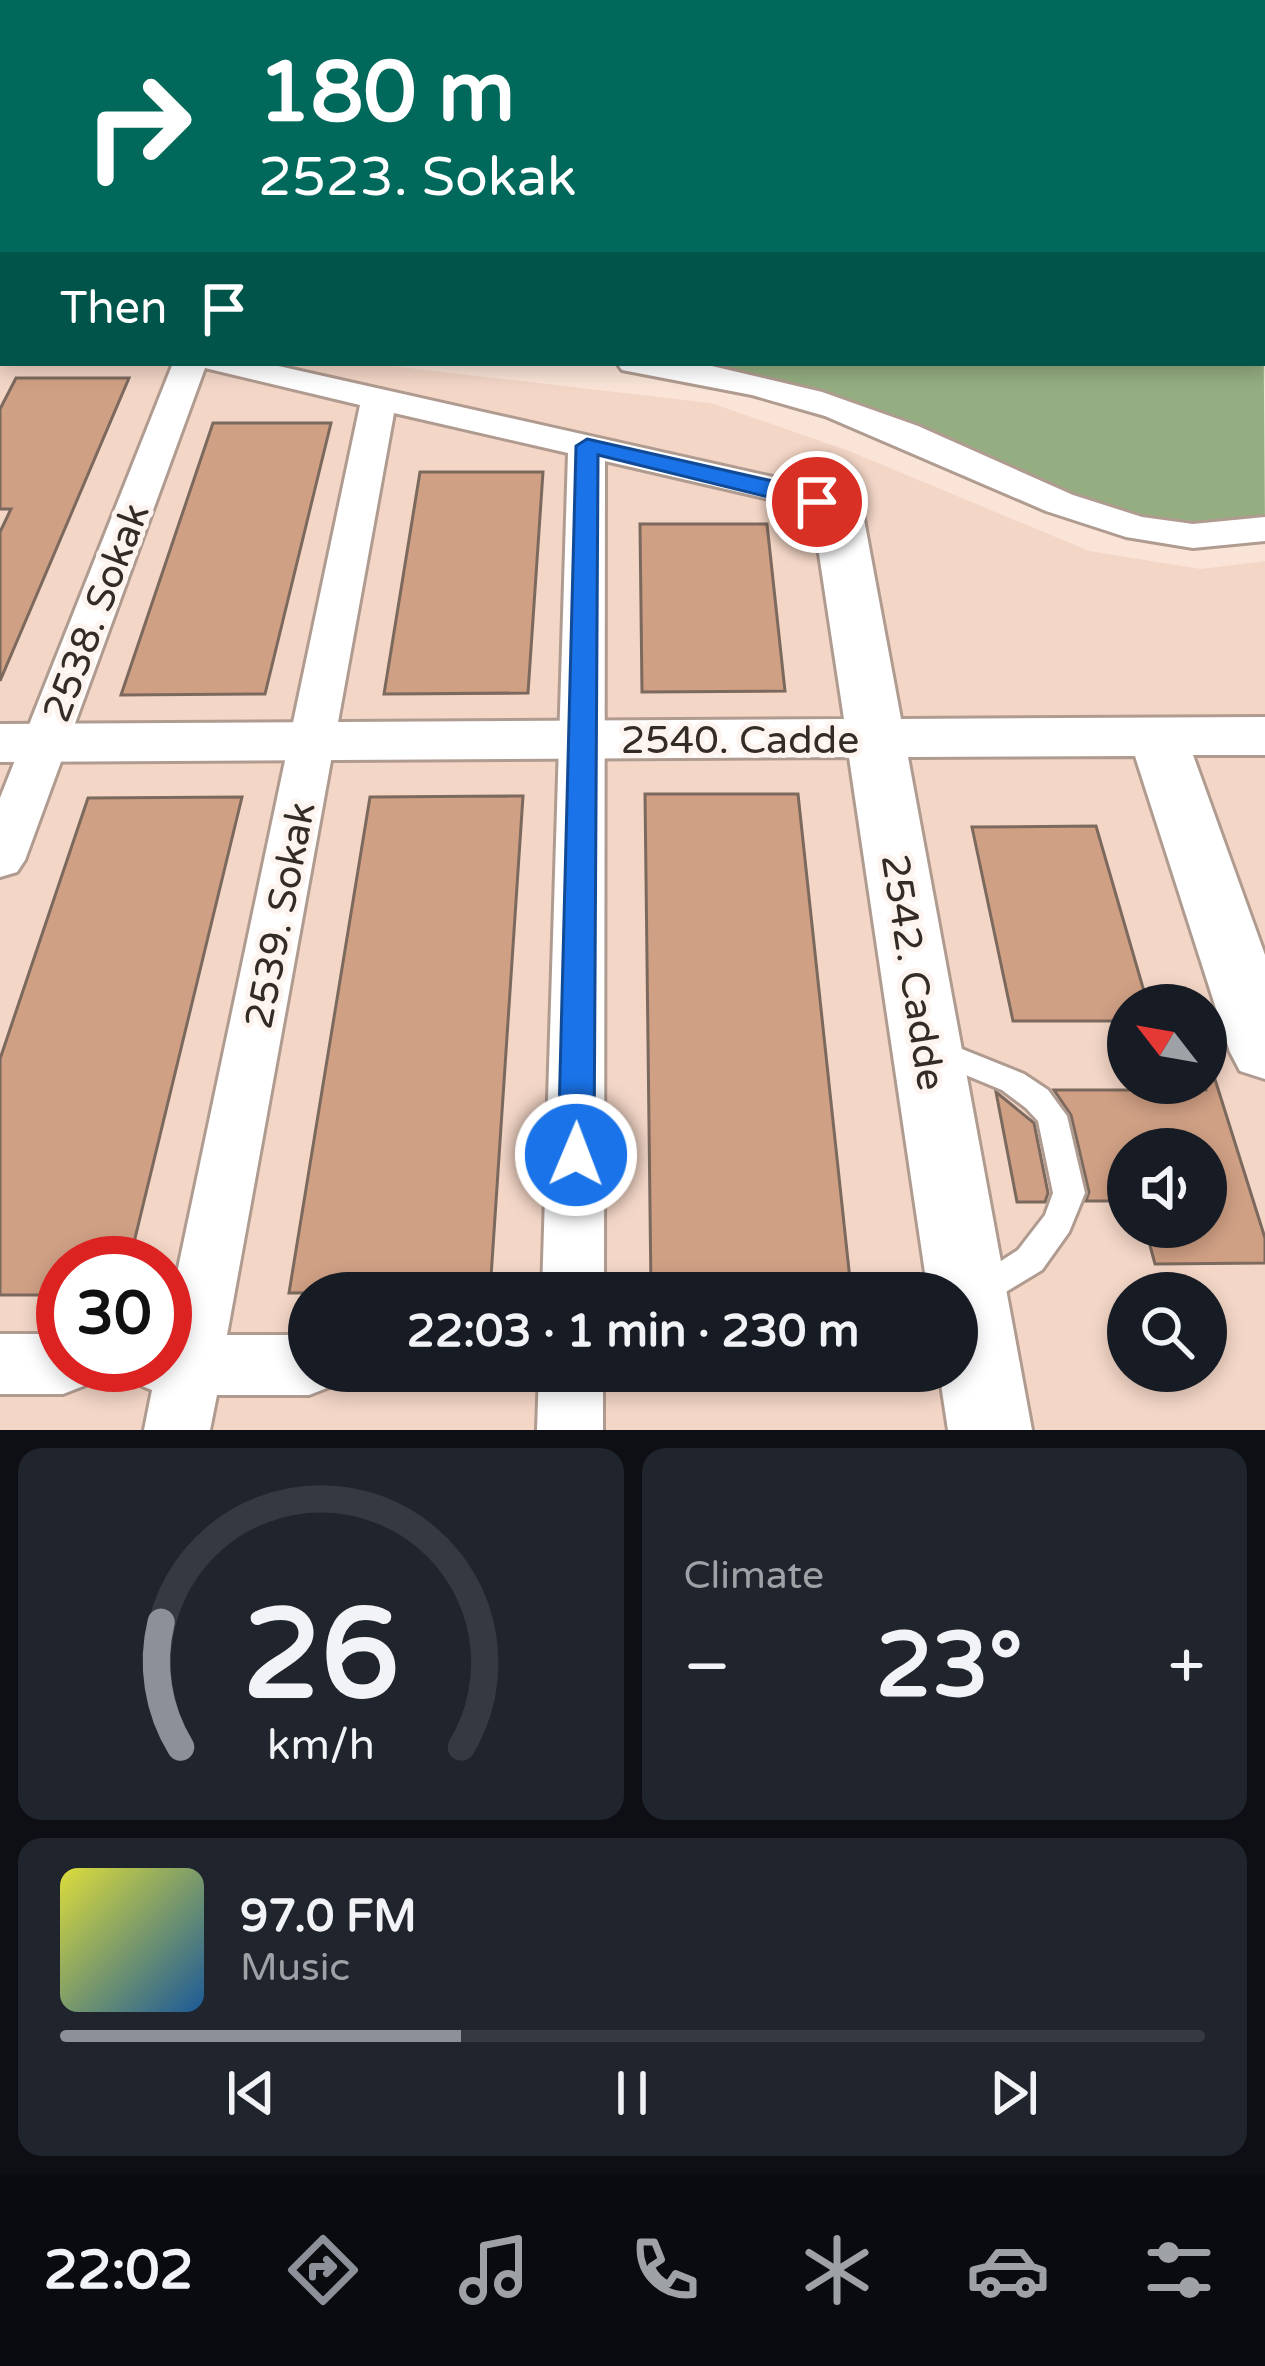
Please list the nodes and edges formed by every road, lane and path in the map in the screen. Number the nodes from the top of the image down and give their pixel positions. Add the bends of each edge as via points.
1 (189, 366) edge
2 (233, 366) edge
3 (652, 366) edge
4 (379, 399) junction
5 (587, 446) junction
6 (838, 514) joint
7 (1265, 529) edge
8 (1265, 736) edge
9 (1157, 737) junction
10 (876, 738) junction
11 (585, 740) junction
12 (313, 741) junction
13 (22, 743) edge
14 (0, 860) edge
15 (1246, 941) edge
16 (926, 1046) junction
17 (1265, 1052) edge
18 (573, 1272) edge
19 (958, 1272) edge
20 (192, 1296) edge
21 (978, 1329) edge
22 (0, 1364) edge
23 (36, 1364) edge
24 (192, 1365) edge
25 (288, 1365) edge
26 (978, 1380) edge
27 (177, 1392) edge
28 (571, 1392) edge
29 (177, 1430) edge
30 (570, 1430) edge
31 (991, 1430) edge

1 - 13 street, 2538. Sokak
2 - 4 street
3 - 7 street via 838,408 1110,523 1187,536
4 - 5 street
4 - 12 street, 2539. Sokak
5 - 6 street via 782,490
5 - 11 street
6 - 10 street, 2542. Cadde
8 - 9 street, 2540. Cadde
9 - 10 street, 2540. Cadde
9 - 15 street
10 - 11 street, 2540. Cadde
10 - 16 street, 2542. Cadde
11 - 12 street, 2540. Cadde
11 - 18 street
12 - 13 street, 2540. Cadde
12 - 20 street, 2539. Sokak
13 - 14 street, 2538. Sokak
15 - 17 street
16 - 19 street, 2542. Cadde
16 - 21 lane via 1036,1099 1052,1116 1069,1193 1058,1222
22 - 23 street
24 - 25 street
26 - 31 street, 2542. Cadde
27 - 29 street, 2539. Sokak
28 - 30 street

